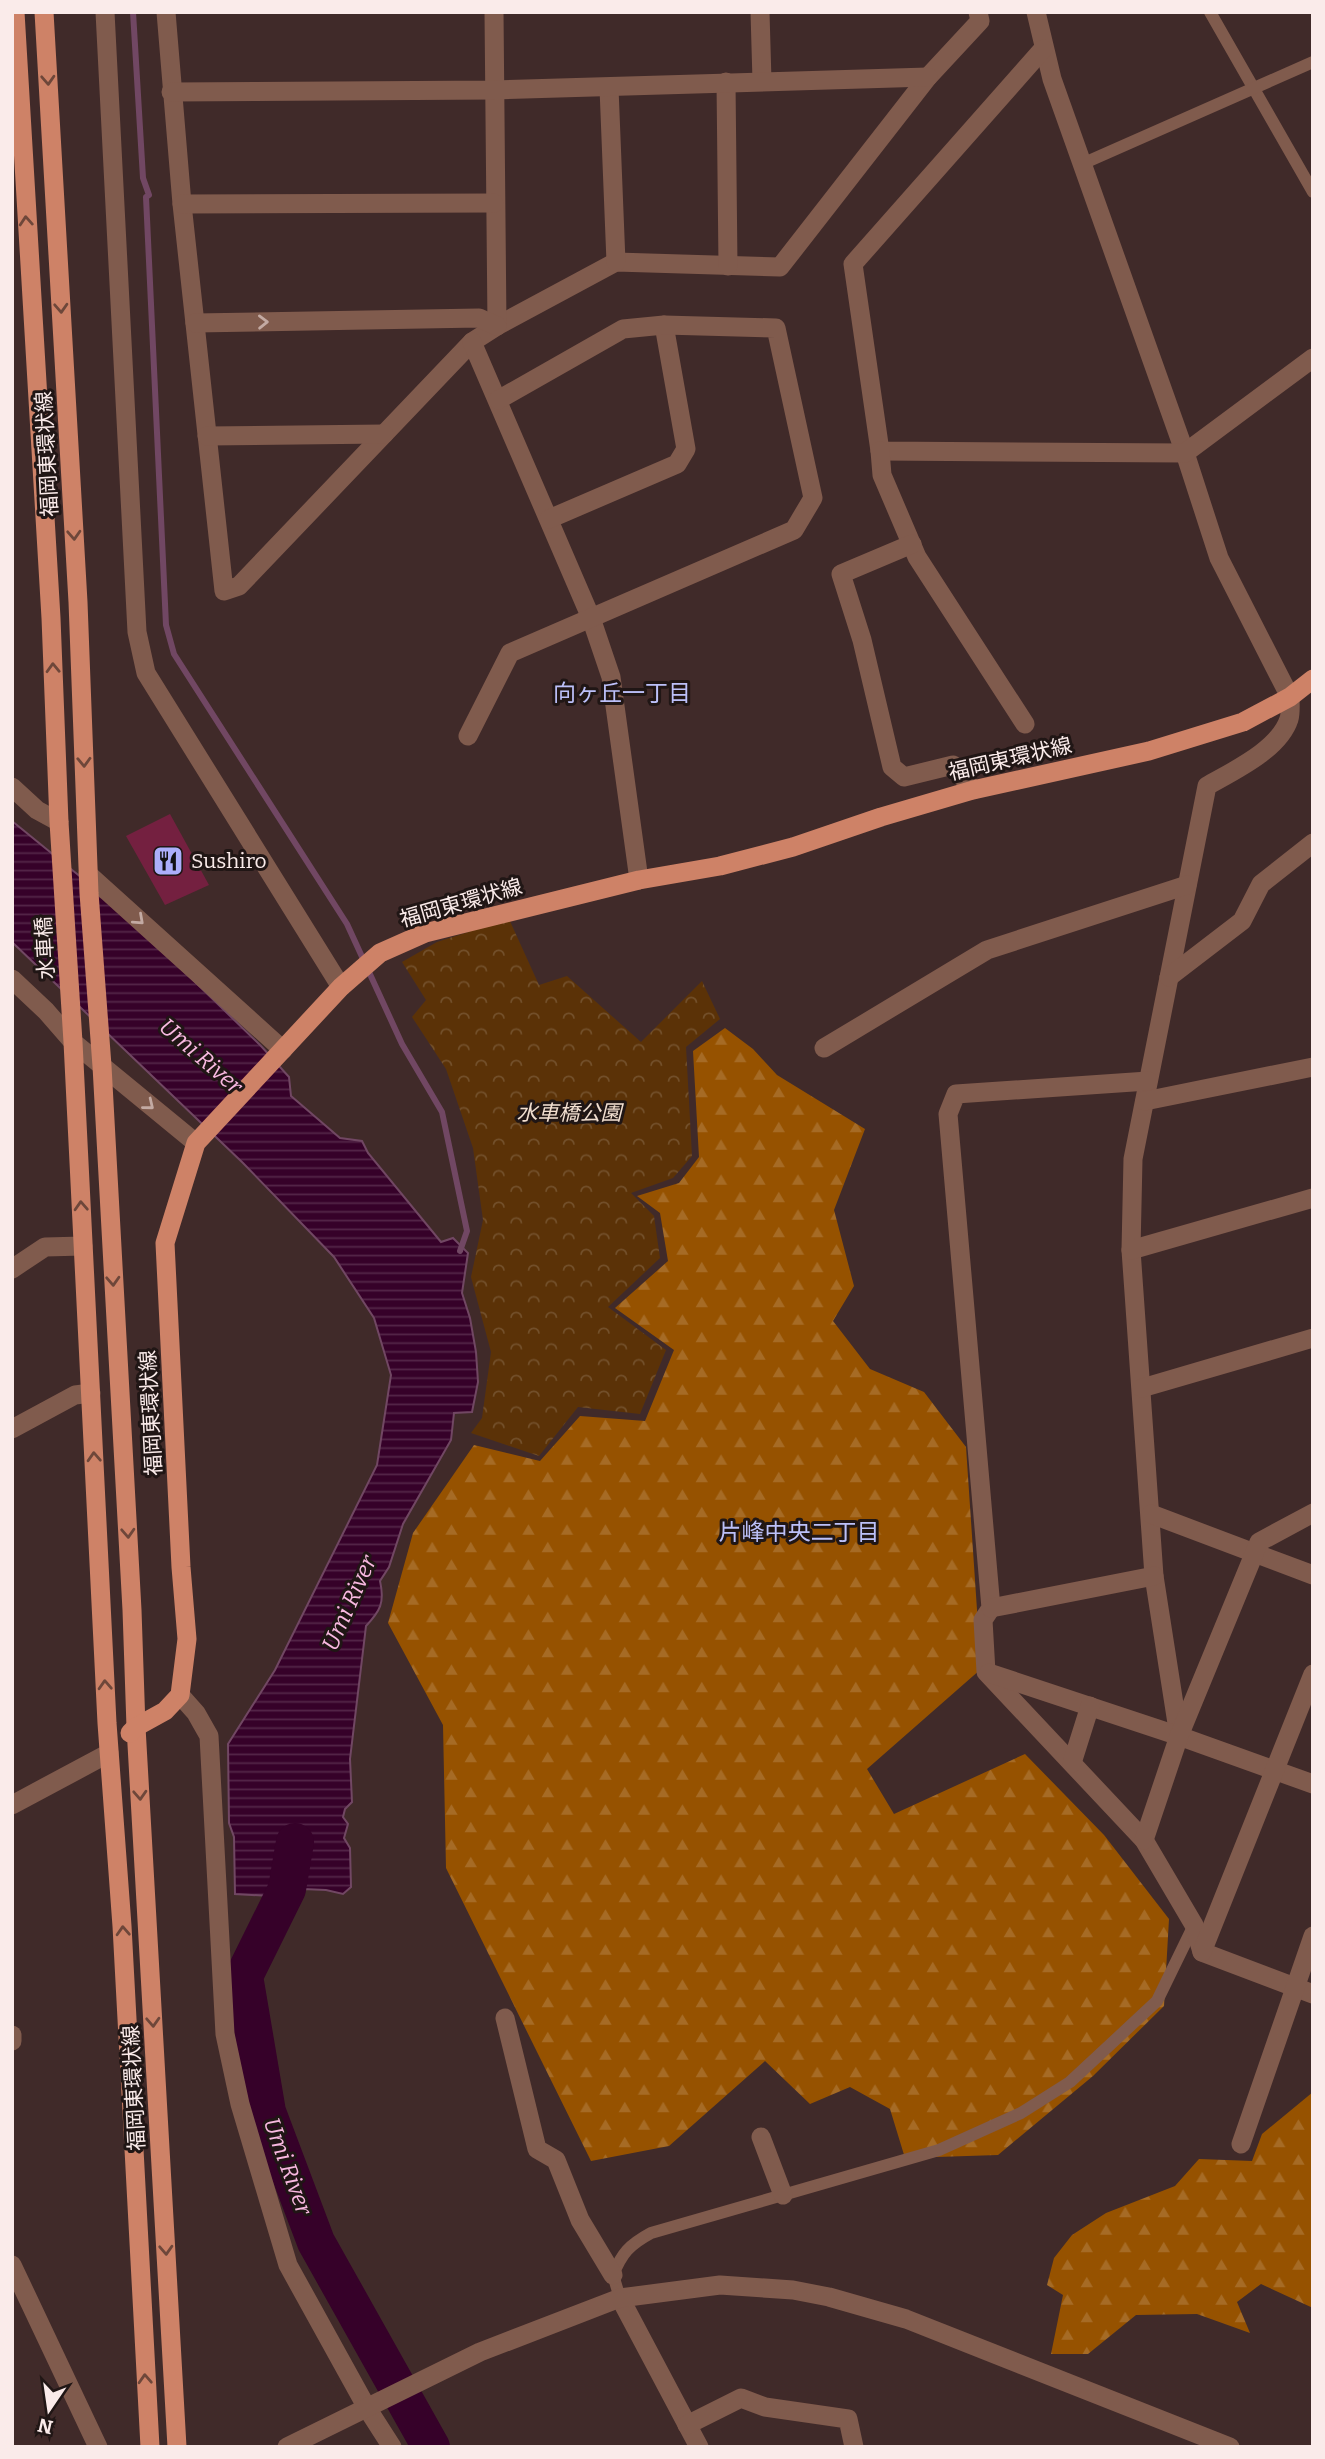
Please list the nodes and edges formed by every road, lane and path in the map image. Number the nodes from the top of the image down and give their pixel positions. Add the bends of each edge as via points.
1 (15, 12) edge
2 (44, 12) edge
3 (105, 12) edge
4 (166, 12) edge
5 (494, 12) edge
6 (760, 12) edge
7 (978, 12) edge
8 (1036, 12) edge
9 (1210, 12) edge
10 (1043, 49) junction
11 (1313, 62) edge
12 (928, 76) junction
13 (762, 81) junction
14 (726, 82) junction
15 (1254, 87) junction
16 (609, 88) junction
17 (495, 90) junction
18 (171, 92) junction
19 (1082, 164) junction
20 (1313, 192) edge
21 (495, 203) junction
22 (182, 204) junction
23 (616, 262) junction
24 (728, 266) junction
25 (195, 323) junction
26 (664, 325) junction
27 (497, 326) junction
28 (472, 342) junction
29 (1313, 358) edge
30 (498, 400) junction
31 (384, 434) junction
32 (207, 436) junction
33 (880, 451) junction
34 (1185, 453) junction
35 (549, 519) junction
36 (912, 544) junction
37 (591, 618) junction
38 (1313, 679) edge
39 (1290, 696) junction
40 (1026, 724) dead end
41 (468, 736) dead end
42 (12, 787) edge
43 (973, 790) junction
44 (59, 822) junction
45 (1313, 842) edge
46 (62, 859) joint
47 (639, 880) junction
48 (89, 883) junction
49 (1187, 884) junction
50 (1169, 976) junction
51 (12, 979) edge
52 (346, 984) junction
53 (73, 1038) junction
54 (824, 1048) dead end
55 (279, 1054) junction
56 (101, 1061) junction
57 (1313, 1067) edge
58 (1146, 1091) junction
59 (200, 1138) junction
60 (1313, 1198) edge
61 (83, 1245) junction
62 (1131, 1250) junction
63 (12, 1269) edge
64 (1313, 1338) edge
65 (1142, 1388) junction
66 (91, 1394) junction
67 (12, 1429) edge
68 (1313, 1513) edge
69 (1151, 1514) junction
70 (1255, 1553) junction
71 (1313, 1574) edge
72 (1154, 1576) junction
73 (991, 1608) junction
74 (986, 1672) junction
75 (1313, 1674) edge
76 (180, 1695) junction
77 (1090, 1706) junction
78 (136, 1727) junction
79 (1180, 1736) junction
80 (109, 1753) junction
81 (1072, 1763) junction
82 (1276, 1770) junction
83 (1313, 1784) edge
84 (12, 1805) edge
85 (1144, 1840) junction
86 (1195, 1925) junction
87 (1313, 1936) edge
88 (1202, 1952) junction
89 (1294, 1987) junction
90 (1313, 1994) edge
91 (505, 2018) dead end
92 (12, 2035) edge
93 (12, 2041) edge
94 (761, 2137) dead end
95 (1241, 2144) dead end
96 (783, 2195) junction
97 (12, 2265) edge
98 (613, 2276) junction
99 (620, 2298) junction
100 (367, 2408) junction
101 (687, 2425) junction
102 (98, 2447) edge
103 (150, 2447) edge
104 (177, 2447) edge
105 (287, 2447) edge
106 (392, 2447) edge
107 (699, 2447) edge
108 (854, 2447) edge
109 (1230, 2447) edge

44 -> 1 main road, 福岡東環状線
2 -> 48 main road, 福岡東環状線
3 - 52 street via 137,632 146,673
4 - 18 street
5 - 17 street
6 - 13 street
7 - 12 street via 980,20
8 - 10 street
9 - 15 lane
10 - 19 street
10 - 33 street via 853,264
11 - 15 lane
12 - 13 street
12 - 24 street via 780,267
13 - 14 street
14 - 16 street
14 - 24 street
15 - 19 lane
15 - 20 lane
16 - 17 street
16 - 23 street
17 - 18 street
17 - 21 street
18 - 22 street
19 - 34 street
21 - 22 street
21 - 27 street
22 - 25 street
23 - 24 street
23 - 27 street
25 -> 27 street via 480,318
25 - 32 street
26 - 30 street via 623,329
26 - 35 street via 686,449 677,464
26 - 37 street via 776,328 813,498 794,530
27 - 28 street
28 - 30 street
28 - 31 street
29 - 34 street
30 - 35 street
31 - 32 street
31 - 32 street via 239,586 224,591
33 - 34 street
33 - 36 street via 882,475
34 - 39 street via 1219,558
35 - 37 street
36 - 40 street
36 - 43 street via 841,574 892,767 904,776 953,765
37 - 41 street via 510,653
37 - 47 street via 611,677
38 - 39 main road, 福岡東環状線
39 - 43 main road, 福岡東環状線 via 1243,722 1149,751
39 - 49 street via 1290,717 1276,740 1252,761 1206,786
42 - 44 street via 37,810
43 - 47 main road, 福岡東環状線 via 781,850
44 - 46 main road, 福岡東環状線
45 - 50 street via 1261,884 1242,921
46 - 53 main road, 水車橋
47 - 52 main road, 福岡東環状線 via 425,933 380,953
48 -> 55 street
48 - 56 main road
49 - 50 street
49 - 54 street via 987,950
50 - 58 street
51 - 53 street
52 - 55 main road, 福岡東環状線
53 - 56 street
61 -> 53 main road, 福岡東環状線
55 - 59 main road, 福岡東環状線
56 -> 59 street
56 -> 78 main road, 福岡東環状線
57 - 58 street
58 - 62 street via 1133,1159
58 - 73 street via 956,1094 948,1114
59 - 76 main road, 福岡東環状線 via 165,1243 187,1639
60 - 62 street
61 - 63 street via 45,1247
61 - 66 main road, 福岡東環状線
62 - 65 street
64 - 65 street
65 - 69 street
66 - 67 street via 75,1395
80 -> 66 main road, 福岡東環状線
68 - 70 street via 1259,1542
69 - 70 street
69 - 72 street
70 - 71 street
70 - 79 street
72 - 73 street
72 - 79 street
73 - 74 street via 983,1620
74 - 77 street
74 - 81 street
75 - 82 street
76 - 78 main road via 165,1711
76 - 100 street via 209,1737 225,2034 240,2104 288,2264
77 - 79 street
77 - 81 street
78 - 80 main road
78 -> 104 main road, 福岡東環状線
79 - 82 street
79 - 85 street
80 - 84 street
103 -> 80 main road, 福岡東環状線
81 - 85 street
82 - 83 street
82 - 88 street
85 - 86 street
86 - 88 street
86 - 96 lane via 1157,2001 1070,2082 1021,2113 939,2150
87 - 89 street
88 - 89 street
89 - 90 street
89 - 95 street
91 - 98 street via 537,2149 556,2160 580,2220
92 - 93 street
94 - 96 street
96 - 98 lane via 651,2233 632,2243
97 - 102 street
98 - 99 lane
99 - 100 street via 480,2352
99 - 101 street
99 - 109 street via 720,2285 829,2297 906,2319
100 - 105 street
100 - 106 street
101 - 107 street
101 - 108 street via 741,2398 765,2407 848,2419

